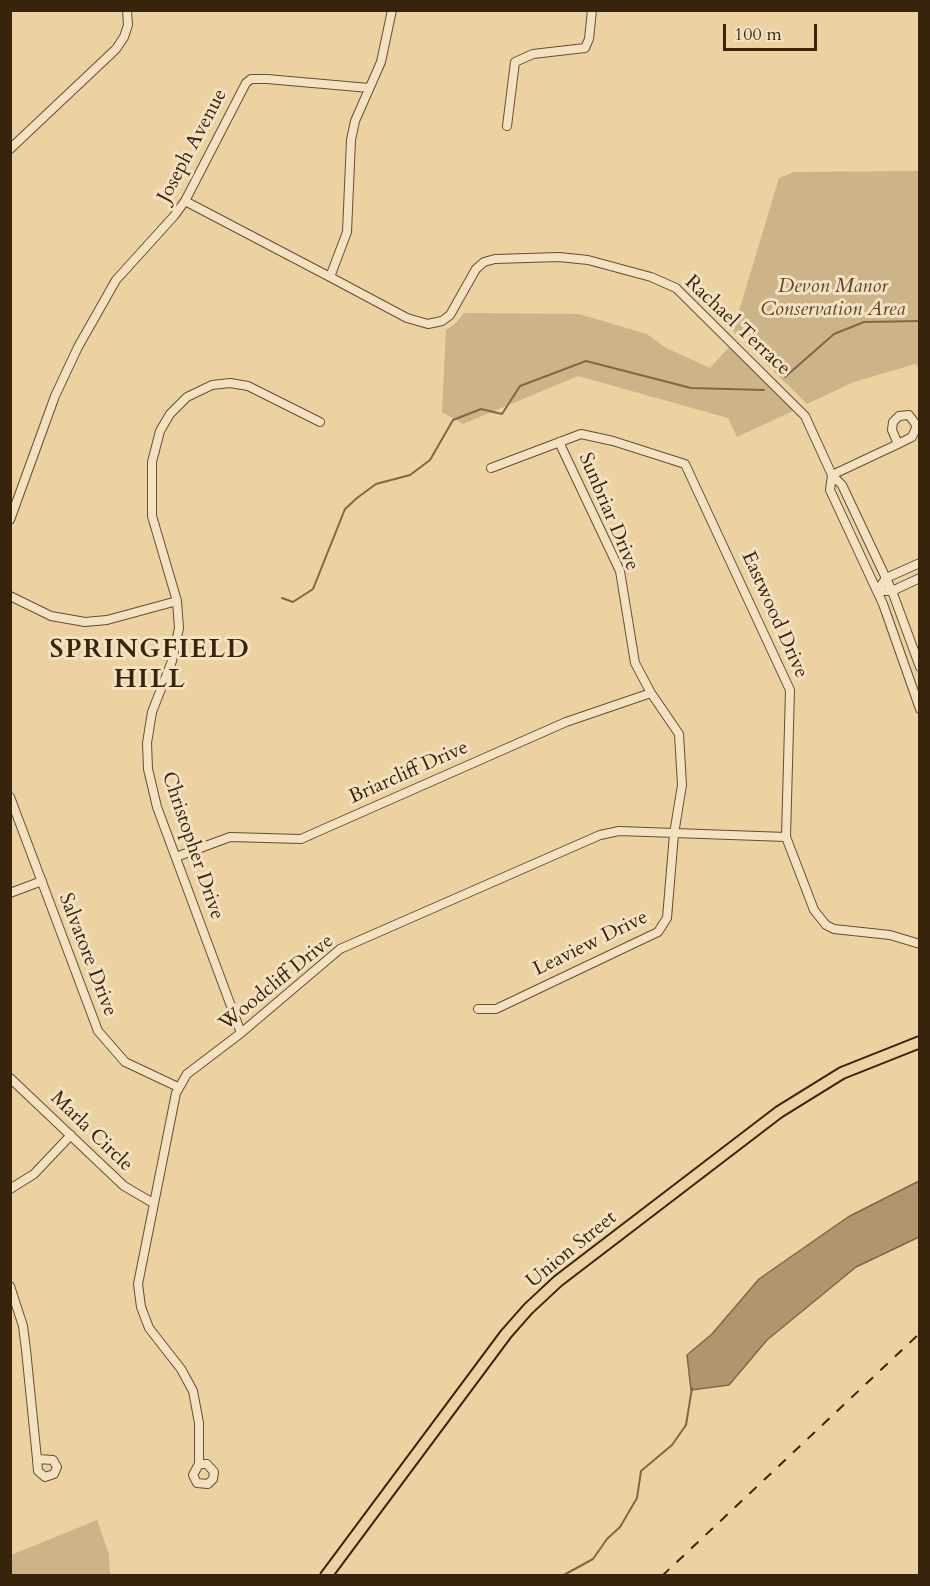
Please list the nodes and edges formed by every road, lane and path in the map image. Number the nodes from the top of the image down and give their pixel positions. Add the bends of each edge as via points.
1 (127, 10) edge
2 (392, 10) edge
3 (592, 10) edge
4 (369, 88) junction
5 (507, 126) dead end
6 (10, 149) edge
7 (185, 201) junction
8 (330, 277) junction
9 (320, 422) dead end
10 (560, 441) junction
11 (898, 444) dead end
12 (491, 468) dead end
13 (832, 475) junction
14 (10, 520) edge
15 (920, 563) edge
16 (886, 578) junction
17 (920, 578) edge
18 (877, 591) junction
19 (892, 591) junction
20 (10, 596) edge
21 (177, 601) junction
22 (920, 667) edge
23 (651, 693) junction
24 (920, 709) edge
25 (10, 797) edge
26 (674, 834) junction
27 (786, 837) junction
28 (176, 857) junction
29 (42, 881) junction
30 (10, 893) edge
31 (920, 944) edge
32 (478, 1009) dead end
33 (242, 1033) junction
34 (920, 1042) edge
35 (10, 1078) edge
36 (178, 1087) junction
37 (71, 1135) junction
38 (10, 1189) edge
39 (153, 1203) junction
40 (10, 1286) edge
41 (37, 1459) dead end
42 (199, 1464) dead end
43 (326, 1575) edge

1 - 6 street via 128,25 116,49
2 - 4 street via 381,62
3 - 5 street via 585,48 533,54 515,62
4 - 7 street, Joseph Avenue via 251,79 240,93
4 - 8 street via 351,140 347,232
7 - 8 street, Rachael Terrace
7 - 14 street, Joseph Avenue via 116,280 89,327 64,374
8 - 13 street, Rachael Terrace via 407,318 428,324 450,315 476,269 491,260 581,258 658,279 687,298 799,408
9 - 21 street, Christopher Drive via 261,392 230,383 201,389 170,414 153,455 150,498 155,529
10 - 12 street, Eastwood Drive
10 - 23 street, Sunbriar Drive via 620,571 635,663
10 - 27 street, Eastwood Drive via 581,434 600,437 668,457 690,470 790,690
11 - 13 street
13 - 16 street, Rachael Terrace via 842,485
13 - 18 street, Rachael Terrace via 830,490
15 - 16 street
16 - 18 street
16 - 19 street, Rachael Terrace
17 - 19 street
18 - 19 street
18 - 24 street, Rachael Terrace
19 - 22 street, Rachael Terrace
20 - 21 street via 51,616 85,622
21 - 28 street, Christopher Drive via 179,628 175,651 155,701 147,743 154,795
23 - 26 street, Sunbriar Drive via 679,734 682,785
23 - 28 street, Briarcliff Drive via 566,722 301,839 230,837
25 - 29 street, Salvatore Drive
26 - 27 street, Woodcliff Drive
26 - 32 street, Leaview Drive via 667,918 661,930 496,1009
26 - 33 street, Woodcliff Drive via 619,831 600,835 340,949
27 - 31 street, Eastwood Drive via 814,910 826,926
28 - 33 street, Christopher Drive
29 - 30 street
29 - 36 street, Salvatore Drive via 103,1039 132,1067
33 - 36 street, Woodcliff Drive via 187,1074
34 - 43 main road, Union Street via 842,1072 779,1112 558,1281 506,1334
35 - 37 street, Marla Circle
36 - 39 street
37 - 38 street via 34,1174
37 - 39 street, Marla Circle via 130,1191
39 - 42 street via 139,1276 139,1299 149,1328 193,1391 198,1415
40 - 41 street via 24,1333

